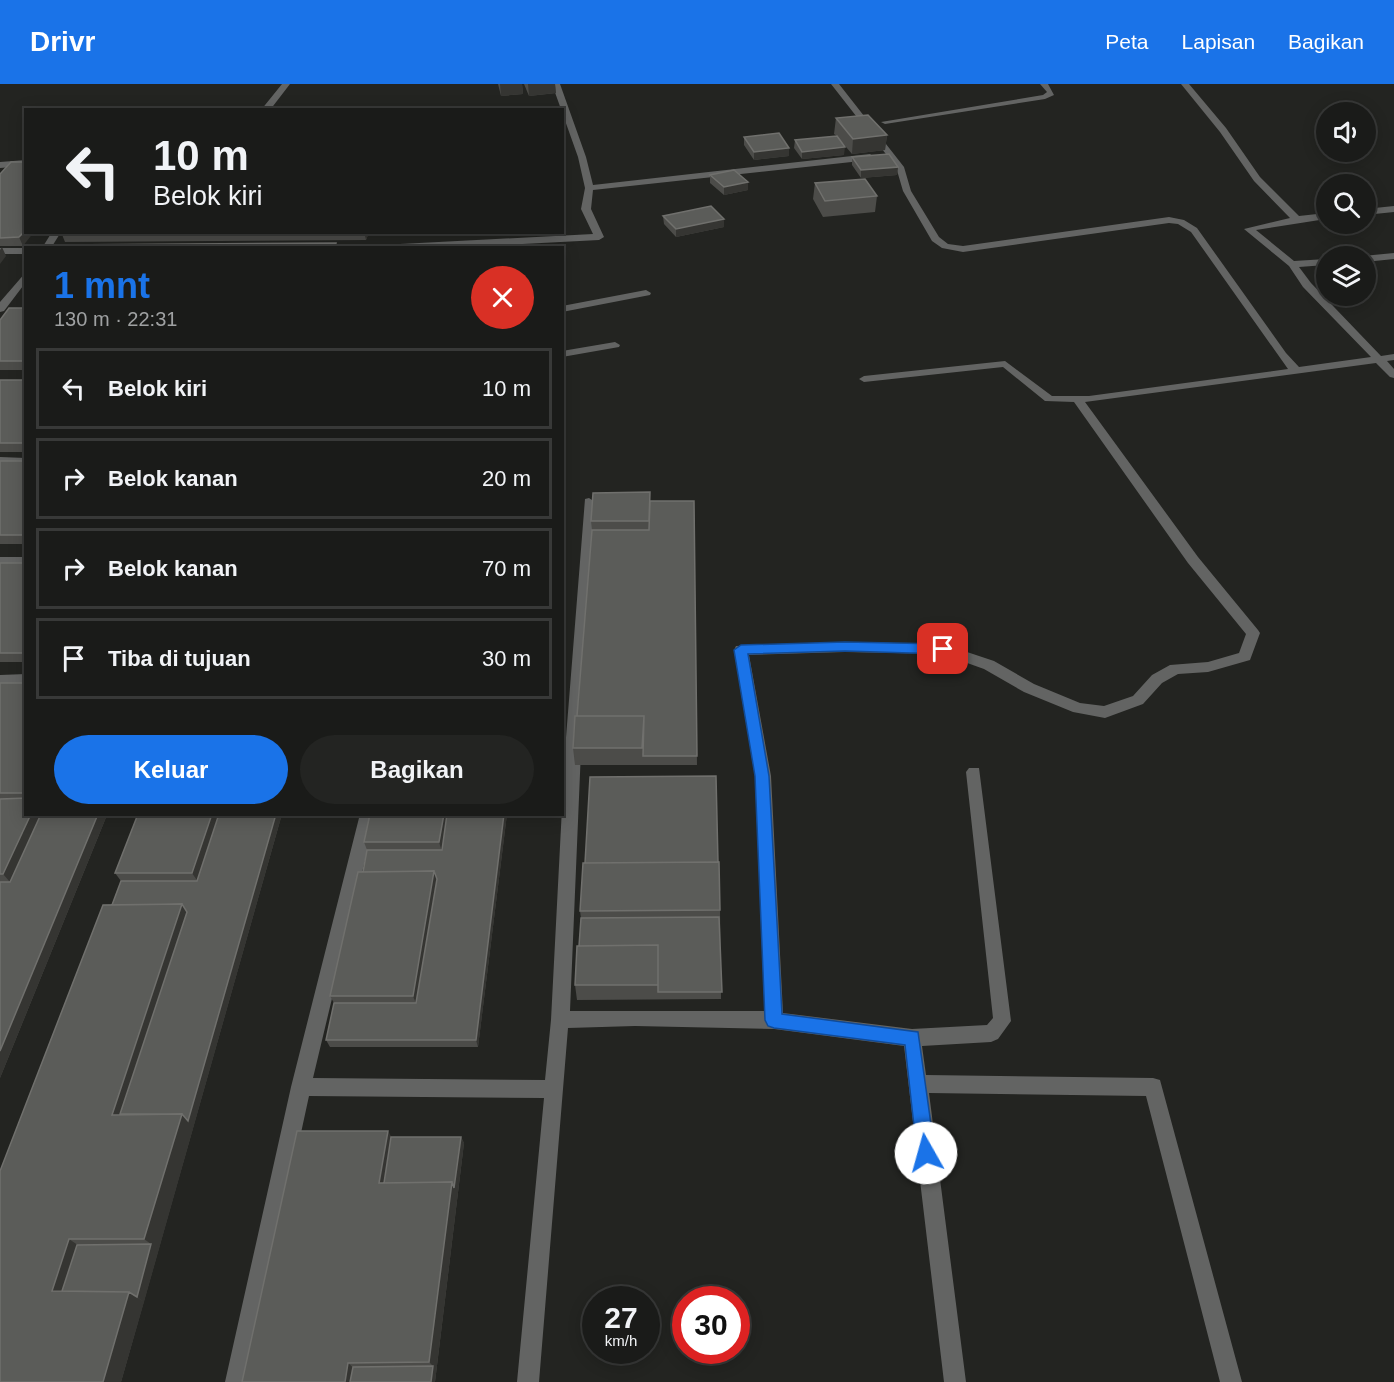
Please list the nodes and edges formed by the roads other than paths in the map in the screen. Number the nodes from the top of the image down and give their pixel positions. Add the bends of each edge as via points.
1 (286, 84) edge
2 (556, 84) edge
3 (835, 84) edge
4 (1044, 84) edge
5 (1185, 84) edge
6 (267, 108) edge
7 (562, 108) edge
8 (565, 119) edge
9 (885, 122) dead end
10 (891, 154) junction
11 (24, 163) edge
12 (0, 165) edge
13 (589, 188) junction
14 (1394, 208) edge
15 (1376, 210) edge
16 (1316, 217) edge
17 (1297, 219) junction
18 (420, 246) edge
19 (0, 251) edge
20 (24, 251) edge
21 (1394, 256) edge
22 (1376, 258) edge
23 (1316, 263) edge
24 (1292, 264) junction
25 (24, 278) edge
26 (646, 294) dead end
27 (564, 309) edge
28 (3, 311) edge
29 (615, 345) dead end
30 (564, 354) edge
31 (1394, 357) edge
32 (1376, 359) junction
33 (1296, 371) junction
34 (1394, 375) edge
35 (864, 379) dead end
36 (1077, 399) junction
37 (0, 461) edge
38 (24, 462) edge
39 (589, 502) dead end
40 (0, 561) edge
41 (24, 561) edge
42 (24, 679) edge
43 (0, 680) edge
44 (974, 772) dead end
45 (368, 816) edge
46 (560, 1020) junction
47 (774, 1020) junction
48 (912, 1038) junction
49 (918, 1084) junction
50 (301, 1087) junction
51 (552, 1089) junction
52 (236, 1382) edge
53 (528, 1382) edge
54 (955, 1382) edge
55 (1231, 1382) edge

1 - 6 street
2 - 7 street
3 - 10 street
4 - 9 street via 1052,93 1045,97
5 - 17 street via 1257,179
8 - 13 street
10 - 13 street
10 - 33 street via 935,239 951,248 1170,220 1185,224 1194,230
11 - 12 street
13 - 18 street via 586,209 599,237
14 - 15 street
16 - 17 street
17 - 24 street via 1249,229
19 - 20 street
21 - 22 street
23 - 24 street
24 - 32 street
25 - 28 street
26 - 27 street
29 - 30 street
31 - 32 street
32 - 33 street
32 - 34 street
33 - 36 street
35 - 36 street via 1005,364 1049,399
36 - 47 street via 1193,560 1253,633 1245,656 1208,667 1175,669 1157,679 1138,700 1105,712 1078,708 1029,688 989,665 943,649 741,650 762,776
37 - 38 street
39 - 46 street
40 - 41 street
42 - 43 street
44 - 48 street via 1002,1020 991,1033
45 - 50 street
46 - 47 street
46 - 51 street
47 - 48 street
48 - 49 street
49 - 54 street
49 - 55 street via 1153,1087
50 - 51 street
50 - 52 street
51 - 53 street

